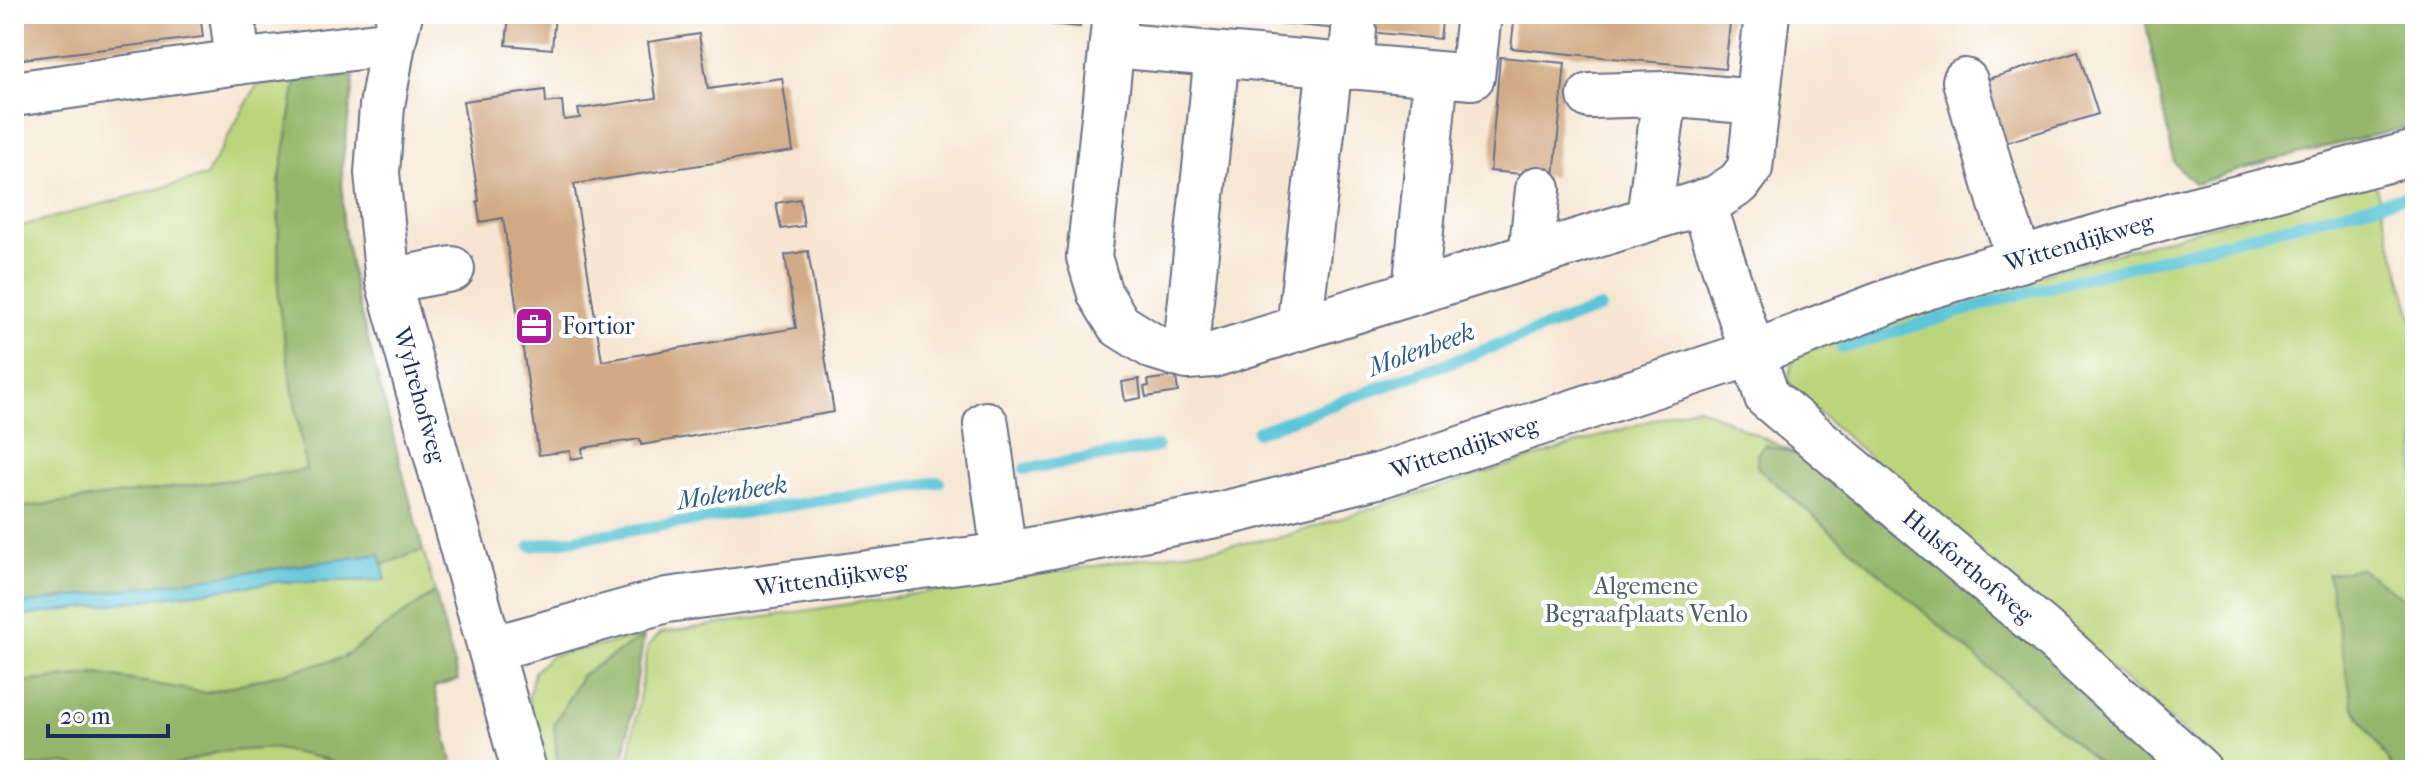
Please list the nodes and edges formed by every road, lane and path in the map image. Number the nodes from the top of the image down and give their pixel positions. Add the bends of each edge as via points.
1 (232, 14) edge
2 (1479, 14) edge
3 (1767, 14) edge
4 (396, 29) edge
5 (1114, 30) edge
6 (1345, 54) junction
7 (1217, 55) junction
8 (238, 62) junction
9 (1436, 74) junction
10 (1965, 81) dead end
11 (14, 94) edge
12 (1665, 94) junction
13 (1590, 96) dead end
14 (1757, 102) junction
15 (2415, 153) edge
16 (1538, 189) dead end
17 (1703, 202) junction
18 (1649, 218) junction
19 (1531, 256) junction
20 (2020, 260) junction
21 (452, 269) dead end
22 (388, 281) junction
23 (1415, 292) junction
24 (1299, 328) junction
25 (1753, 353) junction
26 (1185, 356) junction
27 (986, 424) dead end
28 (1004, 555) junction
29 (491, 649) junction
30 (524, 770) edge
31 (2199, 770) edge

1 - 8 street
2 - 9 street via 1472,77
3 - 14 street
4 - 8 street
4 - 22 street, Wylrehofweg via 377,173
5 - 7 street
5 - 26 street via 1089,257 1100,294 1119,325 1154,347
6 - 7 street
6 - 9 street
6 - 24 street
7 - 26 street
8 - 11 street
9 - 23 street
10 - 20 street
12 - 13 street
12 - 14 street
12 - 18 street
14 - 17 street via 1750,168 1739,183
15 - 20 street, Wittendijkweg
16 - 19 street
17 - 18 street
17 - 25 street, Hulsforthofweg
18 - 19 street
19 - 23 street
20 - 25 street, Wittendijkweg via 1924,288
21 - 22 street
22 - 29 street, Wylrehofweg
23 - 24 street
24 - 26 street via 1213,355
25 - 28 street, Wittendijkweg via 1381,475 1222,514
25 - 31 street, Hulsforthofweg via 1767,397 2044,630
27 - 28 street
28 - 29 street, Wittendijkweg via 667,600
29 - 30 street, Wylrehofweg

